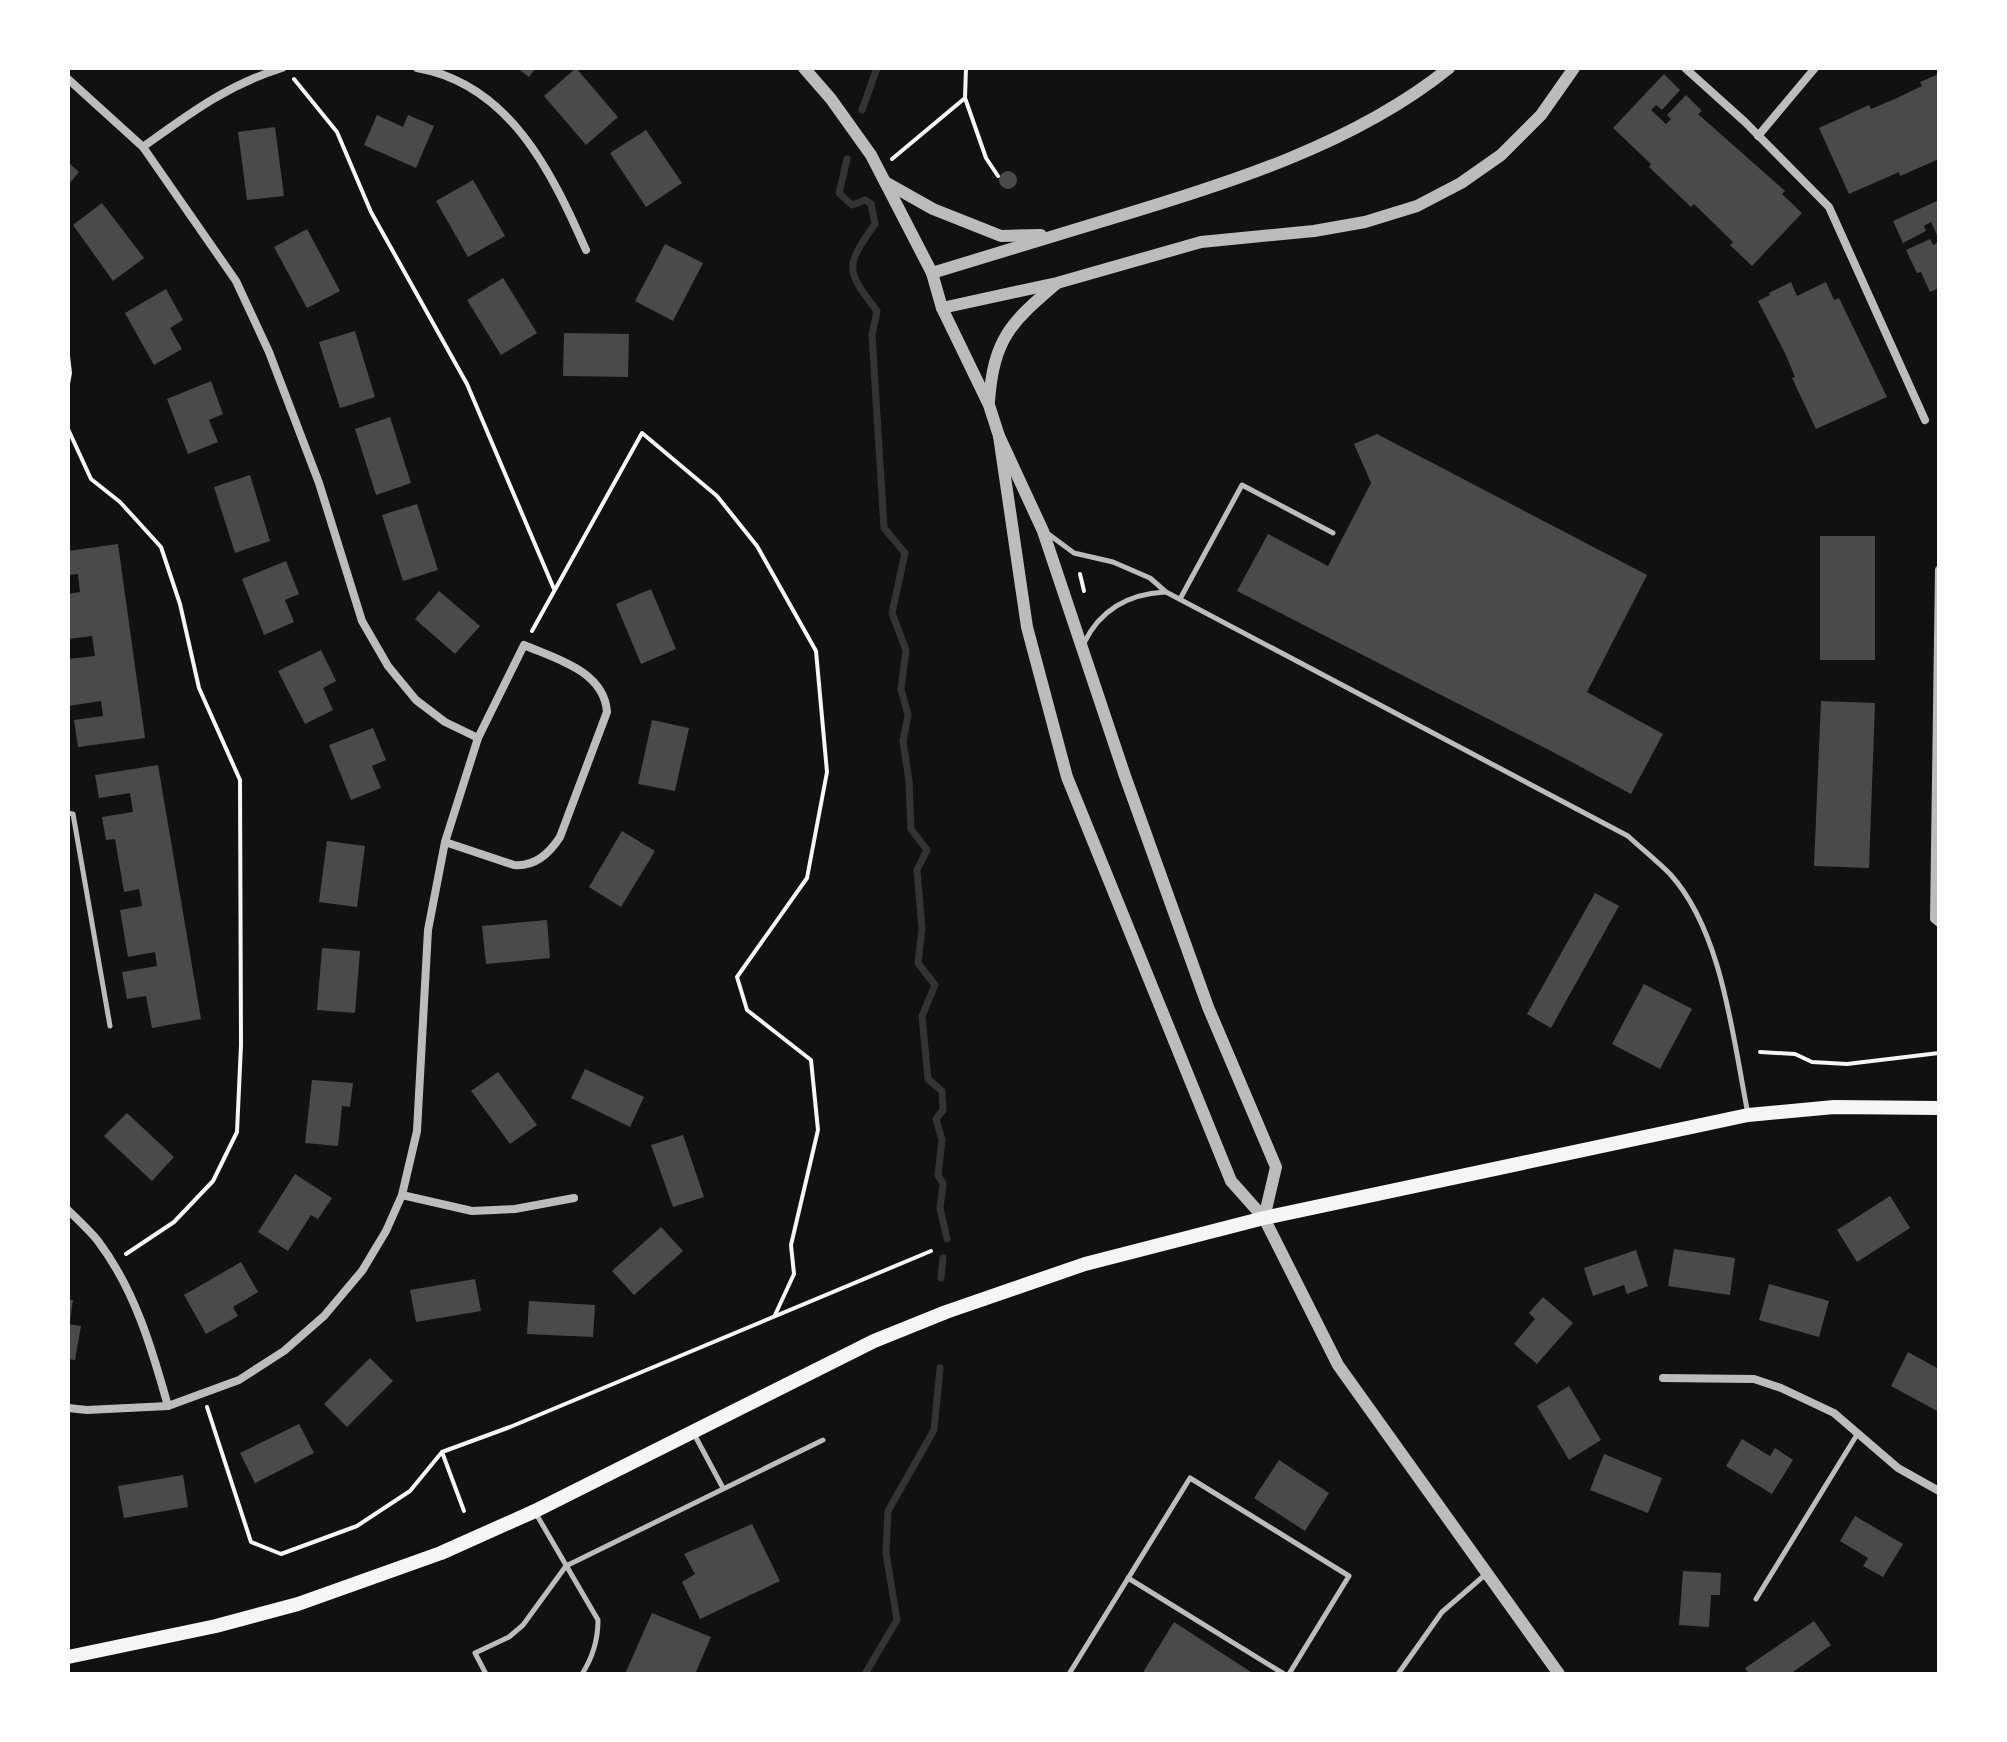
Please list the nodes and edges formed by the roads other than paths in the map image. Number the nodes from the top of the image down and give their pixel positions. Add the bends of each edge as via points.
1 (282, 68) edge
2 (417, 68) edge
3 (804, 68) edge
4 (1449, 68) edge
5 (1574, 68) edge
6 (1685, 68) edge
7 (1815, 68) edge
8 (68, 79) edge
9 (1758, 136) junction
10 (143, 147) junction
11 (885, 182) junction
12 (1057, 235) junction
13 (586, 250) dead end
14 (932, 273) junction
15 (1057, 283) junction
16 (942, 308) junction
17 (989, 405) junction
18 (1925, 420) dead end
19 (999, 436) junction
20 (1043, 531) junction
21 (1333, 533) dead end
22 (1939, 570) edge
23 (1166, 592) junction
24 (1180, 599) junction
25 (1082, 648) junction
26 (478, 738) junction
27 (68, 813) edge
28 (445, 842) junction
29 (1939, 923) edge
30 (110, 1026) dead end
31 (1939, 1108) edge
32 (1748, 1115) junction
33 (402, 1195) junction
34 (574, 1198) dead end
35 (68, 1210) edge
36 (1264, 1218) junction
37 (1663, 1378) dead end
38 (168, 1406) junction
39 (68, 1408) edge
40 (693, 1431) junction
41 (1858, 1433) junction
42 (823, 1440) dead end
43 (723, 1488) junction
44 (1939, 1491) edge
45 (535, 1511) junction
46 (566, 1566) junction
47 (1486, 1574) junction
48 (1128, 1578) junction
49 (1756, 1599) dead end
50 (68, 1657) edge
51 (486, 1674) edge
52 (582, 1674) edge
53 (1069, 1674) edge
54 (1286, 1674) edge
55 (1398, 1674) edge
56 (1559, 1674) edge

1 - 10 street via 208,99
2 - 13 street via 468,86 533,146
3 - 11 street via 871,155
4 - 12 street via 1349,130 1269,166
5 - 15 street via 1541,115 1501,155 1417,206 1314,231 1201,242
6 - 9 street
7 - 9 street
8 - 10 street
9 - 18 street via 1829,207
10 - 26 street via 236,281 269,352 319,483 362,621 416,700
11 - 12 street via 933,209 1001,236
11 - 14 street
12 - 14 street
14 - 16 street
15 - 16 street
15 - 17 street via 1007,334 992,365
16 - 17 street
17 - 19 street
19 - 20 street
19 - 36 street via 1027,627 1067,777 1231,1181
20 - 23 lane via 1074,553 1113,562 1150,578
20 - 25 street
21 - 24 lane via 1242,485
22 - 29 street via 1934,919
23 - 24 lane
23 - 25 lane via 1144,593 1110,609 1093,625
24 - 32 lane via 1628,836 1671,876 1703,924 1722,984
25 - 36 street via 1208,1007 1276,1167
26 - 28 street
26 - 28 street via 524,645 578,669 606,700 607,712 560,837 542,858 524,866
27 - 30 lane via 73,814
28 - 33 street via 428,930 417,1131
31 - 32 main road via 1834,1107
32 - 36 main road
33 - 34 street via 472,1211
33 - 38 street via 362,1271 324,1316 246,1376
35 - 38 street via 112,1263 148,1335
36 - 40 main road via 1085,1264 946,1312 874,1341
36 - 47 street via 1338,1365
37 - 41 street via 1754,1379 1834,1413
38 - 39 street
40 - 43 lane
40 - 45 main road
41 - 44 street via 1898,1468
41 - 49 lane
42 - 43 lane
43 - 46 lane
45 - 46 lane
45 - 50 main road via 441,1553 298,1604
46 - 51 lane via 523,1625 475,1653
46 - 52 lane via 598,1620 598,1636
47 - 55 lane via 1442,1612
47 - 56 street
48 - 53 lane
48 - 54 lane
48 - 54 lane via 1190,1478 1349,1576

